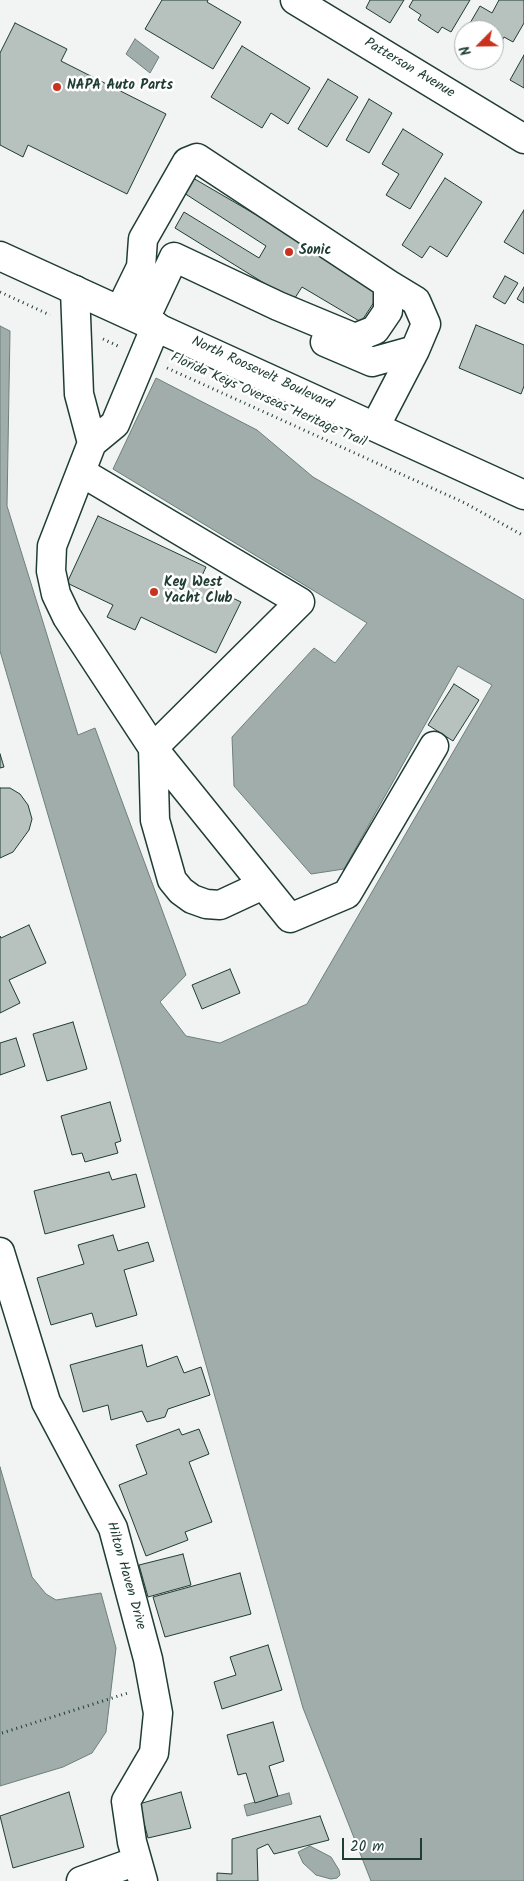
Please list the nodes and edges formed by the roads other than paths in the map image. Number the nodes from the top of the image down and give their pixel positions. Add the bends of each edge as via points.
1 (295, 0) edge
2 (524, 139) edge
3 (0, 256) edge
4 (388, 284) junction
5 (75, 290) junction
6 (278, 306) junction
7 (140, 319) junction
8 (415, 350) junction
9 (376, 425) junction
10 (92, 444) junction
11 (81, 472) junction
12 (524, 495) edge
13 (434, 746) dead end
14 (153, 748) junction
15 (263, 885) junction
16 (0, 1252) edge
17 (140, 1871) edge
18 (81, 1881) edge

1 - 2 street, Patterson Avenue
3 - 5 street, North Roosevelt Boulevard
4 - 6 street via 388,311 375,330 355,338
4 - 7 street via 197,158 187,162 143,239
4 - 8 street via 416,301 426,324
5 - 7 street, North Roosevelt Boulevard
5 - 10 street via 79,394
6 - 7 street via 174,257
6 - 8 street via 313,336 372,362
7 - 9 street, North Roosevelt Boulevard
7 - 10 street via 143,357 115,424
8 - 9 street
9 - 12 street, North Roosevelt Boulevard
10 - 11 street
11 - 14 street via 52,546 51,570 56,594
11 - 14 street via 300,602
13 - 15 street via 347,894 290,918
14 - 15 street
14 - 15 street via 155,820 167,867 177,886 192,899 220,905
16 - 17 street, Hilton Haven Drive via 46,1402 113,1528 148,1659 158,1713 154,1753 126,1801
17 - 18 street

